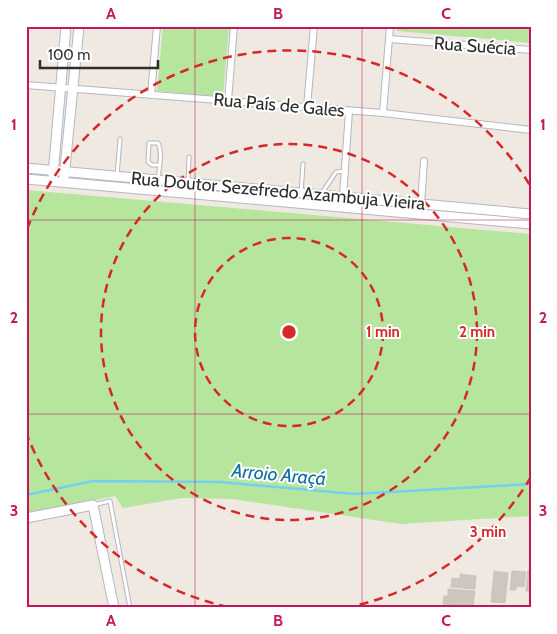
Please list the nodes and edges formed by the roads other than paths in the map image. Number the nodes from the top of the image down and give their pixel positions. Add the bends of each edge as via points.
1 (66, 26) edge
2 (79, 26) edge
3 (157, 26) edge
4 (234, 26) edge
5 (314, 26) edge
6 (390, 26) edge
7 (389, 39) junction
8 (531, 50) edge
9 (26, 85) edge
10 (60, 88) junction
11 (73, 89) junction
12 (151, 95) junction
13 (228, 101) junction
14 (307, 108) junction
15 (349, 111) junction
16 (383, 114) junction
17 (531, 130) edge
18 (120, 139) dead end
19 (189, 157) dead end
20 (424, 162) dead end
21 (303, 164) dead end
22 (159, 165) junction
23 (26, 168) edge
24 (53, 171) junction
25 (345, 171) junction
26 (65, 172) junction
27 (117, 177) junction
28 (26, 179) edge
29 (158, 180) junction
30 (52, 181) junction
31 (64, 182) junction
32 (188, 183) junction
33 (301, 193) junction
34 (321, 195) junction
35 (343, 197) junction
36 (420, 204) junction
37 (531, 214) edge
38 (531, 224) edge
39 (93, 505) junction
40 (26, 518) edge
41 (114, 608) edge
42 (130, 608) edge

1 - 10 main road
2 - 11 main road
3 - 12 street
4 - 13 street
5 - 14 street
6 - 7 street
7 - 8 street, Rua Suécia
7 - 16 street
9 - 10 street, Rua País de Gales
10 - 11 street, Rua País de Gales
10 - 24 main road
11 - 12 street, Rua País de Gales
11 - 26 main road
12 - 13 street, Rua País de Gales
13 - 14 street, Rua País de Gales
14 - 15 street, Rua País de Gales
15 - 16 street, Rua País de Gales
15 - 25 street
16 - 17 street, Rua País de Gales
18 - 27 lane
19 - 32 lane
20 - 36 street
21 - 33 lane
22 - 22 lane via 160,146 149,143 148,162
22 - 29 lane
23 - 24 main road, Rua Doutor Sezefredo Azambuja Vieira
24 - 26 main road, Rua Doutor Sezefredo Azambuja Vieira
24 - 30 main road
25 - 34 lane via 336,172
25 - 35 street
26 - 27 main road, Rua Doutor Sezefredo Azambuja Vieira
26 - 31 main road
27 - 29 main road, Rua Doutor Sezefredo Azambuja Vieira
28 - 30 main road, Rua Doutor Sezefredo Azambuja Vieira
29 - 32 main road, Rua Doutor Sezefredo Azambuja Vieira
30 - 31 main road, Rua Doutor Sezefredo Azambuja Vieira
31 - 38 main road, Rua Doutor Sezefredo Azambuja Vieira
32 - 33 main road, Rua Doutor Sezefredo Azambuja Vieira
33 - 34 main road, Rua Doutor Sezefredo Azambuja Vieira
34 - 35 main road, Rua Doutor Sezefredo Azambuja Vieira
35 - 36 main road, Rua Doutor Sezefredo Azambuja Vieira
36 - 37 main road, Rua Doutor Sezefredo Azambuja Vieira
39 - 40 main road
39 - 41 main road
39 - 42 lane via 110,501

